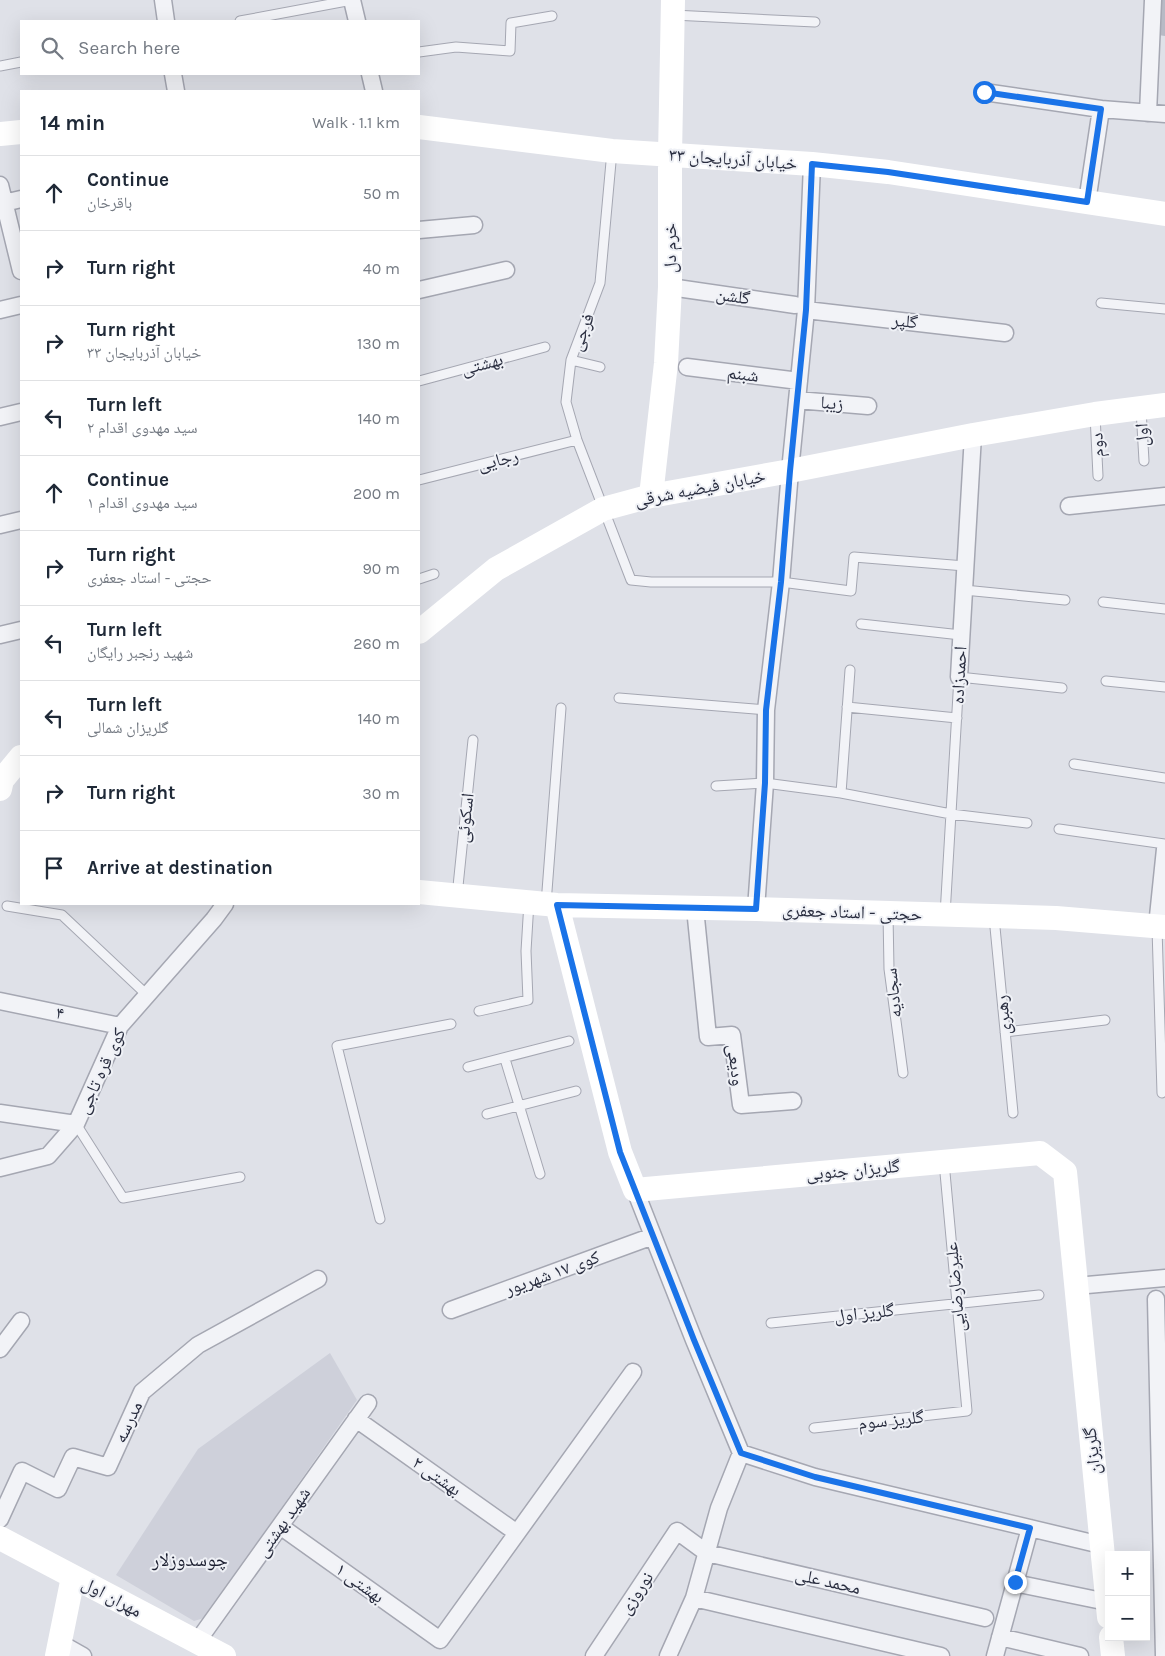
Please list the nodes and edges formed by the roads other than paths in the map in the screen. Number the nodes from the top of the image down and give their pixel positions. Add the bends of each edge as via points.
1 (163, 0) edge
2 (352, 0) edge
3 (1153, 0) edge
4 (673, 7) edge
5 (552, 16) dead end
6 (166, 20) edge
7 (245, 20) edge
8 (357, 20) edge
9 (815, 22) dead end
10 (420, 52) edge
11 (20, 62) edge
12 (0, 66) edge
13 (173, 75) edge
14 (370, 75) edge
15 (176, 90) edge
16 (374, 90) edge
17 (984, 92) dead end
18 (1101, 109) junction
19 (1148, 113) junction
20 (1165, 114) edge
21 (420, 127) edge
22 (20, 132) edge
23 (0, 134) edge
24 (612, 151) junction
25 (670, 155) junction
26 (812, 164) junction
27 (0, 185) edge
28 (20, 199) edge
29 (1087, 202) junction
30 (2, 204) edge
31 (1165, 214) edge
32 (474, 225) dead end
33 (420, 230) edge
34 (20, 267) edge
35 (506, 270) dead end
36 (670, 287) junction
37 (420, 290) edge
38 (1101, 303) dead end
39 (20, 305) edge
40 (801, 307) junction
41 (1165, 309) edge
42 (0, 310) edge
43 (1005, 333) dead end
44 (545, 347) dead end
45 (571, 360) junction
46 (600, 367) dead end
47 (687, 367) dead end
48 (420, 381) edge
49 (799, 381) junction
50 (797, 400) junction
51 (1165, 405) edge
52 (868, 406) dead end
53 (1141, 408) junction
54 (20, 412) edge
55 (1095, 414) junction
56 (0, 417) edge
57 (972, 435) junction
58 (577, 440) junction
59 (1144, 461) dead end
60 (790, 471) junction
61 (1098, 476) dead end
62 (420, 480) edge
63 (651, 496) junction
64 (1165, 496) edge
65 (1069, 506) dead end
66 (603, 509) junction
67 (20, 520) edge
68 (0, 524) edge
69 (965, 566) junction
70 (434, 574) dead end
71 (420, 579) edge
72 (781, 582) junction
73 (964, 590) junction
74 (1065, 600) dead end
75 (1103, 602) dead end
76 (1165, 609) edge
77 (861, 624) dead end
78 (20, 630) edge
79 (420, 631) edge
80 (0, 635) edge
81 (961, 635) junction
82 (850, 670) dead end
83 (959, 677) junction
84 (1106, 681) dead end
85 (1165, 687) edge
86 (1062, 688) dead end
87 (619, 698) dead end
88 (847, 707) junction
89 (561, 708) dead end
90 (766, 710) junction
91 (956, 718) junction
92 (472, 740) dead end
93 (20, 759) edge
94 (1074, 764) dead end
95 (1165, 778) edge
96 (765, 783) junction
97 (6, 784) edge
98 (716, 786) dead end
99 (842, 793) junction
100 (951, 814) junction
101 (1027, 822) dead end
102 (1059, 829) dead end
103 (1165, 844) edge
104 (1165, 849) edge
105 (420, 892) edge
106 (458, 896) junction
107 (544, 904) junction
108 (223, 905) edge
109 (7, 906) dead end
110 (695, 908) junction
111 (756, 909) junction
112 (888, 913) junction
113 (945, 915) junction
114 (994, 916) junction
115 (1161, 927) edge
116 (147, 995) junction
117 (0, 1001) edge
118 (479, 1011) dead end
119 (1105, 1020) dead end
120 (451, 1024) dead end
121 (120, 1026) junction
122 (1005, 1032) junction
123 (569, 1041) dead end
124 (505, 1059) junction
125 (468, 1067) dead end
126 (903, 1073) dead end
127 (576, 1091) dead end
128 (1162, 1093) dead end
129 (793, 1101) dead end
130 (519, 1105) junction
131 (0, 1112) edge
132 (1013, 1113) dead end
133 (487, 1114) dead end
134 (76, 1124) junction
135 (944, 1162) junction
136 (0, 1168) edge
137 (1065, 1172) joint
138 (540, 1174) dead end
139 (240, 1177) dead end
140 (635, 1190) junction
141 (380, 1219) dead end
142 (653, 1236) junction
143 (1165, 1278) edge
144 (318, 1279) dead end
145 (1076, 1286) junction
146 (1039, 1295) dead end
147 (1156, 1299) dead end
148 (957, 1304) junction
149 (451, 1310) dead end
150 (21, 1321) dead end
151 (771, 1323) dead end
152 (0, 1349) edge
153 (633, 1372) dead end
154 (368, 1403) dead end
155 (967, 1411) joint
156 (356, 1419) junction
157 (814, 1428) dead end
158 (741, 1453) junction
159 (0, 1519) edge
160 (280, 1526) junction
161 (1030, 1528) junction
162 (677, 1531) joint
163 (517, 1533) junction
164 (0, 1538) edge
165 (1101, 1545) junction
166 (707, 1553) junction
167 (1105, 1568) edge
168 (1154, 1571) edge
169 (73, 1577) junction
170 (1015, 1582) junction
171 (694, 1598) junction
172 (1105, 1608) edge
173 (985, 1618) dead end
174 (1000, 1636) junction
175 (1111, 1641) edge
176 (197, 1642) junction
177 (59, 1649) edge
178 (83, 1656) edge
179 (224, 1656) edge
180 (594, 1656) edge
181 (668, 1656) edge
182 (940, 1656) edge
183 (995, 1656) edge
184 (1080, 1656) edge
185 (1113, 1656) edge
186 (1164, 1656) edge

1 - 6 street
2 - 7 lane
2 - 8 street
3 - 19 street
4 - 9 lane
4 - 25 street, خرم دل
5 - 10 lane via 512,23 510,51 456,47
11 - 12 lane
13 - 15 street
14 - 16 street
17 - 18 street
18 - 19 street
18 - 29 street
19 - 20 street
21 - 24 street, خیابان آذربایجان ۳۳
22 - 23 street
24 - 25 street, خیابان آذربایجان ۳۳
24 - 45 lane, فرجی via 600,283
25 - 26 street, خیابان آذربایجان ۳۳
25 - 36 street, خرم دل
26 - 29 street, خیابان آذربایجان ۳۳
26 - 40 street
27 - 30 street
28 - 30 street
29 - 31 street, خیابان آذربایجان ۳۳
30 - 34 street
32 - 33 street
35 - 37 street
36 - 40 street, گلشن
36 - 63 street, خرم دل via 666,363
38 - 41 lane
39 - 42 street
40 - 43 street, گلپر
40 - 49 street
44 - 48 lane, بهشتی
45 - 46 lane
45 - 58 lane, فرجی via 566,402
47 - 49 street, شبنم
49 - 50 street
50 - 52 street, زیبا
50 - 60 street
51 - 53 street, خیابان فیضیه شرقی
53 - 55 street, خیابان فیضیه شرقی
53 - 59 lane, اول
54 - 56 street
55 - 57 street, خیابان فیضیه شرقی
55 - 61 lane, دوم
57 - 60 street, خیابان فیضیه شرقی
57 - 69 street, احمدزاده
58 - 62 lane, رجایی
58 - 66 lane, فرجی
60 - 63 street, خیابان فیضیه شرقی
60 - 72 street
63 - 66 street, خیابان فیضیه شرقی
64 - 65 street
66 - 72 lane, فرجی via 631,580
66 - 79 street, خیابان فیضیه شرقی via 496,568
67 - 68 street
69 - 72 lane via 854,557 852,591
69 - 73 street, احمدزاده
70 - 71 lane
72 - 90 street
73 - 74 lane
73 - 81 street, احمدزاده
75 - 76 lane
77 - 81 lane
78 - 80 street
81 - 83 street, احمدزاده
82 - 88 lane
83 - 86 lane
83 - 91 lane, احمدزاده
84 - 85 lane
87 - 90 lane
88 - 91 lane
88 - 99 lane
89 - 107 lane
90 - 96 street
91 - 100 lane, احمدزاده
92 - 106 lane, اسکوئی
93 - 97 street
94 - 95 lane
96 - 98 lane
96 - 99 lane
96 - 111 street
99 - 100 lane
100 - 101 lane
100 - 113 lane, احمدزاده
102 - 103 lane
104 - 115 street
105 - 106 street, حجتی - استاد جعفری
106 - 107 street, حجتی - استاد جعفری
107 - 110 street, حجتی - استاد جعفری
107 - 118 lane via 526,951 528,1000
107 - 140 street via 620,1152
108 - 116 street, کوی قره تاجی
109 - 116 lane via 62,915
110 - 111 street, حجتی - استاد جعفری
110 - 129 street, ودیعی via 708,1037 732,1035 741,1105
111 - 112 street, حجتی - استاد جعفری
112 - 113 street, حجتی - استاد جعفری
112 - 126 lane, سجادیه via 889,969
113 - 114 street, حجتی - استاد جعفری
114 - 115 street, حجتی - استاد جعفری
114 - 122 lane, رهبری
115 - 128 lane
116 - 121 street, کوی قره تاجی
117 - 121 street, ۴
119 - 122 lane
120 - 141 lane via 337,1046
121 - 134 street, کوی قره تاجی
122 - 132 lane, رهبری
123 - 124 lane
124 - 125 lane
124 - 130 lane
127 - 130 lane
130 - 133 lane
130 - 138 lane
131 - 134 street
134 - 136 street, کوی قره تاجی via 48,1156
134 - 139 lane via 123,1198
135 - 137 street, گلریزان جنوبی via 1040,1153
135 - 140 street, گلریزان جنوبی
135 - 148 lane, علیرضارضایی
137 - 145 street, گلریزان
140 - 142 street
142 - 149 street, کوی ۱۷ شهریور
142 - 158 street
143 - 145 street
144 - 159 street, مدرسه via 198,1345 142,1392 108,1467 73,1457 58,1489 22,1471
145 - 165 street, گلریزان
146 - 148 lane, گلریز اول
147 - 168 street
148 - 151 lane, گلریز اول
148 - 155 lane, علیرضارضایی
150 - 152 street
153 - 163 street
154 - 156 street, شهید بهشتی
155 - 157 lane, گلریز سوم
156 - 160 street, شهید بهشتی
156 - 163 street, بهشتی ۲
158 - 161 street via 815,1477
158 - 166 street via 719,1508
160 - 163 street, بهشتی ۱ via 440,1640
160 - 176 street, شهید بهشتی
161 - 165 street
161 - 170 street
162 - 166 street, محمد علی
162 - 180 street, نوروزی
164 - 169 street, مهران اول
165 - 167 street, گلریزان
166 - 171 street
166 - 173 street, محمد علی
168 - 186 street
169 - 176 street, مهران اول
169 - 177 street
170 - 172 street
170 - 174 street
171 - 181 street
171 - 182 street
174 - 183 street
174 - 184 street
175 - 185 street
176 - 179 street, مهران اول
177 - 178 street

